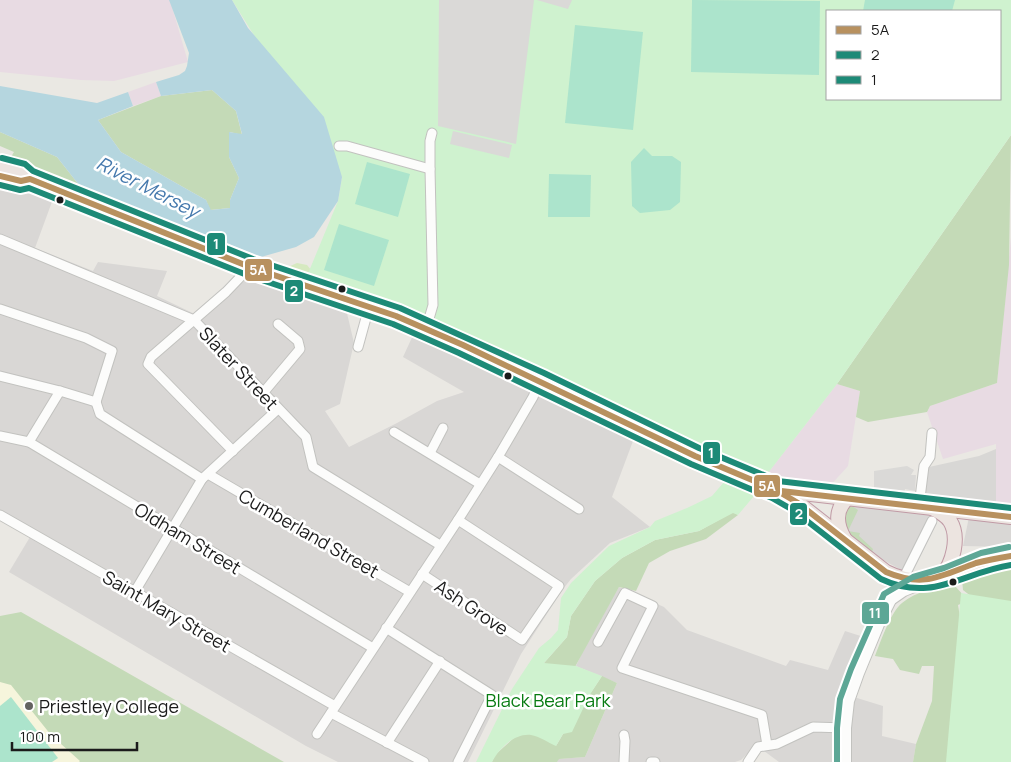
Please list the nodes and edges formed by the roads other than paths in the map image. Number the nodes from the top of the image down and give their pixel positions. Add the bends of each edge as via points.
1 (432, 133) dead end
2 (339, 146) dead end
3 (0, 166) edge
4 (430, 169) junction
5 (0, 176) edge
6 (28, 178) junction
7 (0, 239) edge
8 (250, 266) junction
9 (369, 307) junction
10 (0, 309) edge
11 (194, 320) junction
12 (278, 324) dead end
13 (426, 329) junction
14 (358, 347) dead end
15 (0, 376) edge
16 (540, 381) junction
17 (60, 391) junction
18 (263, 393) junction
19 (96, 402) junction
20 (278, 409) junction
21 (443, 428) dead end
22 (394, 432) dead end
23 (932, 433) dead end
24 (0, 436) edge
25 (29, 442) junction
26 (233, 451) junction
27 (430, 453) junction
28 (498, 457) junction
29 (205, 477) junction
30 (480, 484) junction
31 (776, 490) junction
32 (849, 497) junction
33 (919, 506) junction
34 (580, 508) dead end
35 (933, 514) junction
36 (0, 515) edge
37 (1011, 516) edge
38 (458, 520) junction
39 (173, 529) junction
40 (845, 538) junction
41 (440, 545) junction
42 (1011, 556) edge
43 (886, 572) junction
44 (422, 574) junction
45 (903, 579) junction
46 (935, 579) junction
47 (134, 592) junction
48 (410, 592) junction
49 (891, 600) junction
50 (386, 628) junction
51 (598, 642) dead end
52 (373, 648) junction
53 (440, 661) junction
54 (333, 710) junction
55 (846, 728) junction
56 (317, 734) dead end
57 (624, 735) dead end
58 (388, 743) junction
59 (767, 745) junction
60 (424, 762) edge
61 (458, 762) edge
62 (624, 762) edge
63 (651, 762) edge
64 (655, 762) edge
65 (748, 762) edge
66 (846, 762) edge

1 - 4 street
2 - 4 street
3 - 6 highway via 22,172
4 - 13 street via 433,305
5 - 6 highway via 21,181
6 - 8 highway
7 - 11 street, Slater Street
8 - 9 highway
8 - 11 street
9 - 13 highway
9 - 14 street
10 - 19 street via 86,338 112,351
11 - 18 street, Slater Street
11 - 26 street via 148,364
12 - 18 street via 298,341 300,349
13 - 16 highway
15 - 17 street
16 - 28 street
16 - 31 highway via 664,442
17 - 19 street
17 - 25 street
18 - 20 street, Slater Street
19 - 29 street, Cumberland Street via 100,414
20 - 26 street
20 - 41 street, Slater Street via 306,437 313,467
21 - 27 street
22 - 27 street
23 - 33 street
24 - 25 street, Oldham Street
25 - 39 street, Oldham Street
26 - 29 street
27 - 30 street
28 - 30 street
28 - 34 street
29 - 39 street
29 - 48 street, Cumberland Street
30 - 38 street
31 - 32 highway
31 - 40 highway
32 - 33 highway
32 - 40 highway via 838,517
33 - 35 highway
35 - 37 highway
35 - 45 street
35 - 46 highway via 949,520 954,538 950,562
36 - 47 street, Saint Mary Street
38 - 41 street
38 - 44 street, Ash Grove via 559,586 522,640
39 - 47 street
39 - 52 street, Oldham Street
40 - 43 highway
41 - 44 street
42 - 46 highway via 983,561
43 - 45 highway
43 - 49 street via 892,585
44 - 48 street
45 - 46 highway
46 - 49 street via 916,585
47 - 54 street, Saint Mary Street
48 - 50 street
49 - 55 street via 859,673
50 - 52 street
50 - 53 street
51 - 59 street via 625,592 653,606 622,668 762,715
52 - 54 street
53 - 58 street
53 - 61 street via 492,696
54 - 56 street
54 - 58 street, Saint Mary Street
55 - 59 street via 813,727 777,744
55 - 66 street
57 - 62 street
58 - 60 street, Saint Mary Street
59 - 65 street via 758,747
63 - 64 street

